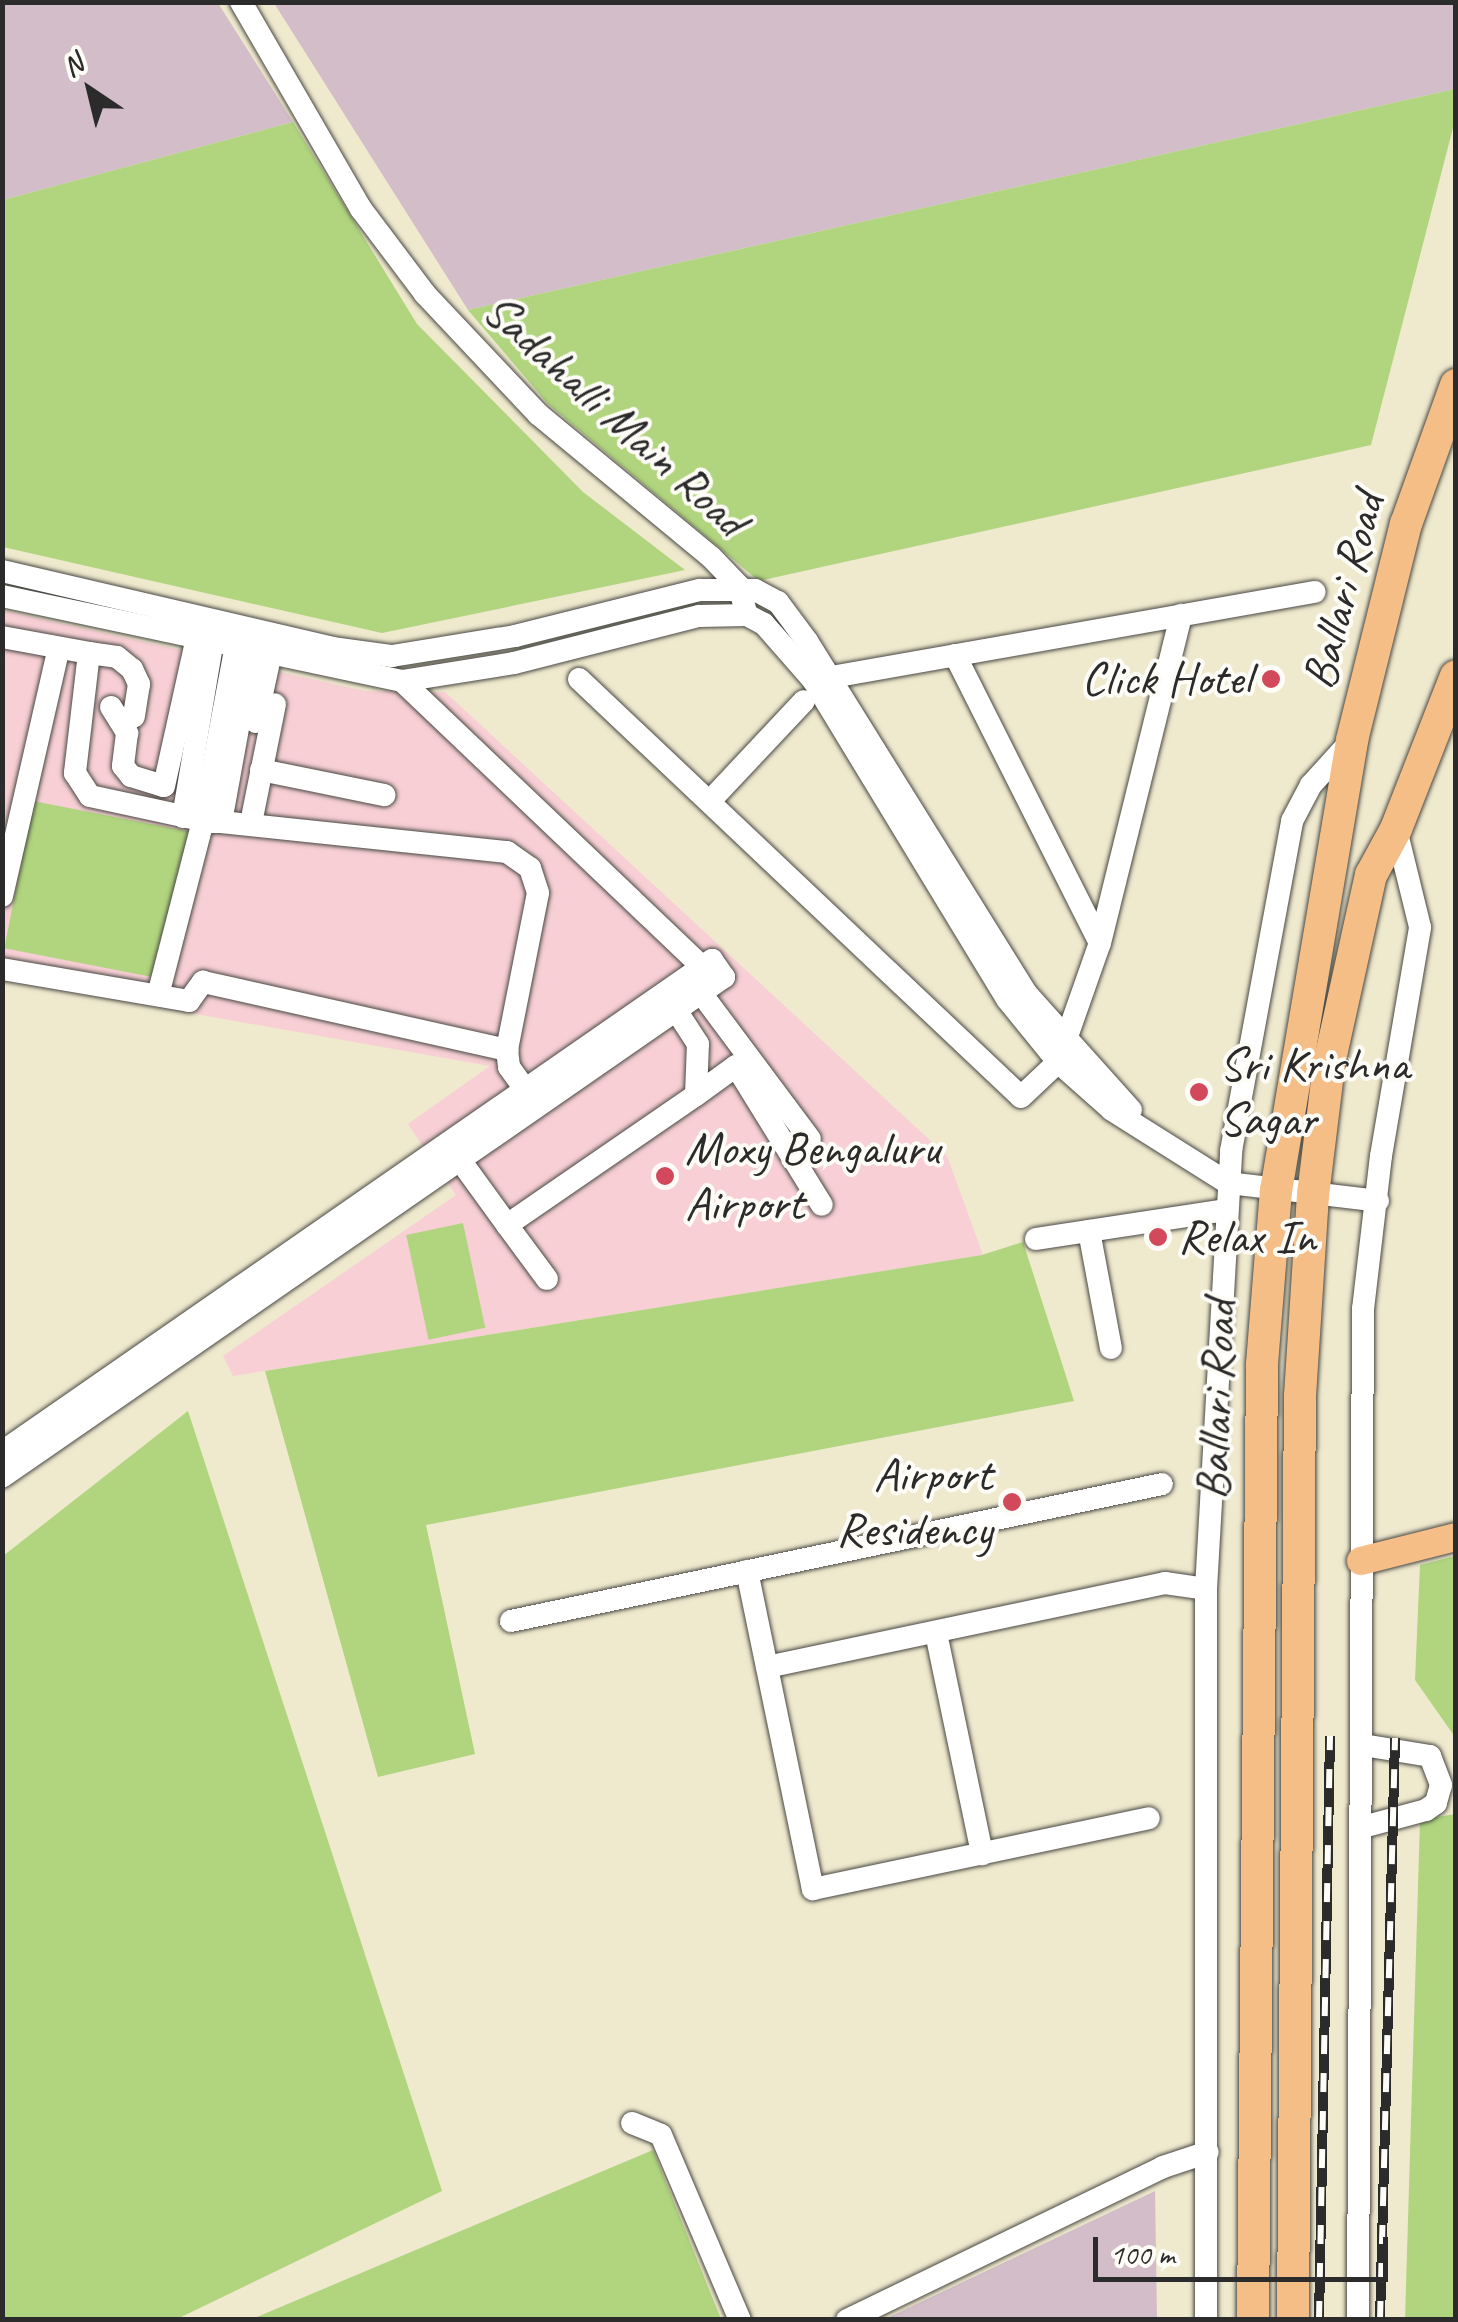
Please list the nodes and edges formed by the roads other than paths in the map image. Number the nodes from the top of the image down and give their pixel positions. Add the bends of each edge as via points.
1 (241, 2) edge
2 (1456, 385) edge
3 (2, 571) edge
4 (739, 586) junction
5 (1315, 592) dead end
6 (2, 596) edge
7 (747, 615) junction
8 (1181, 615) junction
9 (2, 636) edge
10 (59, 648) junction
11 (255, 651) junction
12 (89, 654) junction
13 (956, 655) junction
14 (1456, 676) edge
15 (832, 678) junction
16 (580, 679) dead end
17 (402, 682) junction
18 (804, 701) dead end
19 (111, 707) dead end
20 (134, 718) dead end
21 (1352, 740) junction
22 (869, 753) junction
23 (261, 770) junction
24 (384, 796) dead end
25 (710, 801) junction
26 (218, 821) junction
27 (1396, 830) junction
28 (2, 896) edge
29 (1100, 943) junction
30 (713, 968) junction
31 (2, 969) edge
32 (701, 993) junction
33 (158, 995) junction
34 (676, 1010) junction
35 (508, 1050) junction
36 (1062, 1053) junction
37 (743, 1062) junction
38 (526, 1090) junction
39 (696, 1095) junction
40 (810, 1139) dead end
41 (460, 1160) junction
42 (1228, 1183) junction
43 (1276, 1191) junction
44 (1313, 1195) junction
45 (1378, 1201) junction
46 (822, 1205) dead end
47 (1226, 1210) junction
48 (507, 1225) junction
49 (1089, 1231) junction
50 (1036, 1239) dead end
51 (547, 1280) dead end
52 (1111, 1348) dead end
53 (2, 1452) edge
54 (2, 1477) edge
55 (1162, 1484) dead end
56 (1456, 1537) edge
57 (1361, 1561) junction
58 (747, 1572) junction
59 (1206, 1589) junction
60 (511, 1621) dead end
61 (936, 1633) junction
62 (766, 1667) junction
63 (1362, 1744) junction
64 (1148, 1818) dead end
65 (1363, 1828) junction
66 (982, 1854) junction
67 (632, 2123) dead end
68 (1208, 2152) junction
69 (912, 2289) junction
70 (740, 2320) edge
71 (847, 2320) edge
72 (870, 2320) edge
73 (1206, 2320) edge
74 (1253, 2320) edge
75 (1293, 2320) edge
76 (1358, 2320) edge

1 - 4 street, Sadahalli Main Road via 361,208 424,294 538,414
2 - 21 highway, Ballari Road via 1406,524
3 - 11 street
4 - 7 street, Sadahalli Main Road
4 - 11 street via 392,656
4 - 15 street, Sadahalli Main Road via 778,602
5 - 8 street
6 - 11 street
7 - 17 street via 699,616 514,664
7 - 22 street, Sadahalli Main Road via 764,624
8 - 13 street
8 - 29 street
9 - 10 street
10 - 12 street
10 - 28 street
11 - 17 street
11 - 19 street via 164,786 131,776 123,766 127,734
11 - 23 street
11 - 26 street
11 - 26 street
12 - 20 street via 117,657 132,669 138,684
12 - 26 street via 80,786 109,802
13 - 15 street
13 - 29 street
14 - 27 highway, Ballari Road
15 - 22 street, Sadahalli Main Road
16 - 25 street
17 - 30 street
18 - 25 street
21 - 42 street via 1311,784 1292,820
21 - 43 highway, Ballari Road
22 - 36 street, Sadahalli Main Road
23 - 24 street
23 - 26 street
25 - 36 street via 1022,1097
26 - 33 street
26 - 35 street via 507,852 530,868 538,893
27 - 44 highway, Ballari Road via 1371,875 1346,976
27 - 45 street via 1420,927
29 - 36 street
30 - 32 street
30 - 38 street
31 - 33 street
32 - 34 street
32 - 37 street
33 - 35 street via 189,1000 203,982
34 - 39 street via 698,1044
34 - 41 street
35 - 38 street via 509,1067
36 - 42 street, Sadahalli Main Road via 1143,1128
37 - 39 street
37 - 40 street
37 - 46 street
38 - 53 street
39 - 48 street
41 - 48 street
41 - 54 street
42 - 43 street
42 - 47 street
43 - 44 street
43 - 74 highway, Ballari Road via 1262,1364
44 - 45 street
44 - 75 highway, Ballari Road via 1300,1396
45 - 57 street via 1364,1309
47 - 49 street
47 - 59 street
48 - 51 street
49 - 50 street
49 - 52 street
55 - 58 street
56 - 57 main road
57 - 63 street
58 - 60 street
58 - 62 street
59 - 61 street via 1165,1583
59 - 68 street
61 - 62 street
61 - 66 street
62 - 66 street via 813,1890
63 - 65 street
63 - 65 street via 1430,1756 1441,1785 1436,1804 1426,1810
64 - 66 street
65 - 76 street
67 - 70 street via 661,2135
68 - 69 street via 1163,2167
68 - 73 street
69 - 71 street
69 - 72 street

